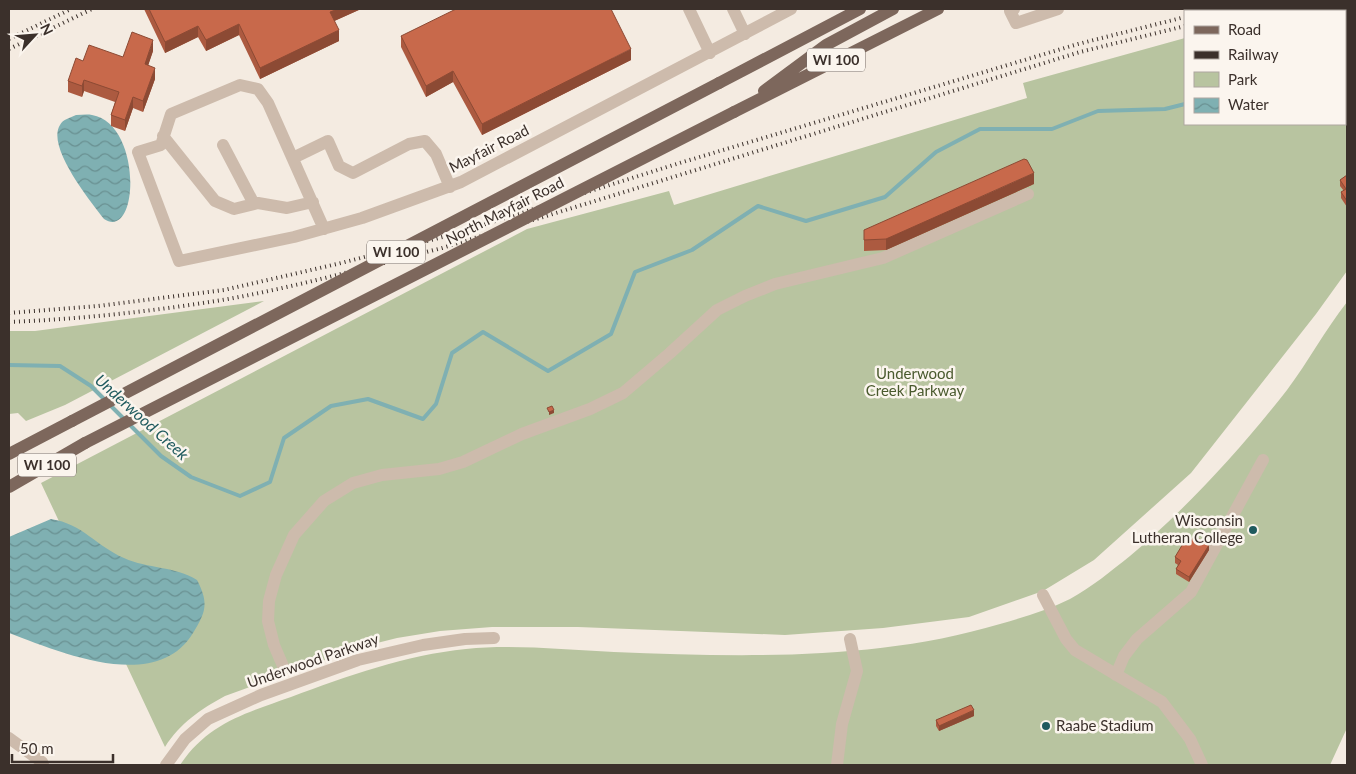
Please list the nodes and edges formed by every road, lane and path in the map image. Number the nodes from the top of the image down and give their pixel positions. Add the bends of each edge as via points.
1 (689, 9) edge
2 (733, 9) edge
3 (791, 9) edge
4 (860, 9) edge
5 (893, 9) edge
6 (938, 9) edge
7 (1014, 9) edge
8 (1058, 9) edge
9 (745, 34) junction
10 (710, 52) junction
11 (738, 110) junction
12 (163, 136) junction
13 (223, 145) dead end
14 (293, 158) junction
15 (450, 187) junction
16 (1028, 194) dead end
17 (312, 202) junction
18 (254, 204) junction
19 (324, 229) junction
20 (9, 454) edge
21 (1263, 460) dead end
22 (9, 487) edge
23 (1044, 595) dead end
24 (494, 638) dead end
25 (850, 640) dead end
26 (283, 666) dead end
27 (1116, 675) junction
28 (9, 738) edge
29 (43, 765) edge
30 (166, 765) edge
31 (837, 765) edge
32 (1202, 765) edge

1 - 10 street
2 - 9 street
3 - 9 street, Mayfair Road
4 - 20 main road, North Mayfair Road / WI 100, bridge
5 - 11 main road via 802,61
6 - 11 main road, North Mayfair Road / WI 100
7 - 8 street via 1010,11 1016,23
9 - 10 street, Mayfair Road
10 - 15 street, Mayfair Road
11 - 22 main road, North Mayfair Road / WI 100, bridge via 85,443
12 - 14 street via 171,114 240,85 258,88 268,102
12 - 18 street via 215,201 234,209
12 - 19 street, Mayfair Road via 161,145 138,152 179,261
13 - 18 street
14 - 15 street via 328,141 340,166 353,173 424,140 436,154
14 - 17 street
15 - 19 street, Mayfair Road
16 - 26 street via 884,258 775,284 744,296 717,310 623,393 590,409 522,434 463,462 439,469 382,475 353,483 324,500 294,535 276,575 269,601 268,621
17 - 18 street via 287,208
17 - 19 street
21 - 27 street via 1191,592 1137,639 1124,656
23 - 27 street via 1075,650
24 - 30 street, Underwood Parkway via 456,640 358,660 261,695 220,712 202,724 185,739
25 - 31 street via 857,671 842,724
27 - 32 street via 1162,702 1190,739
28 - 29 street

